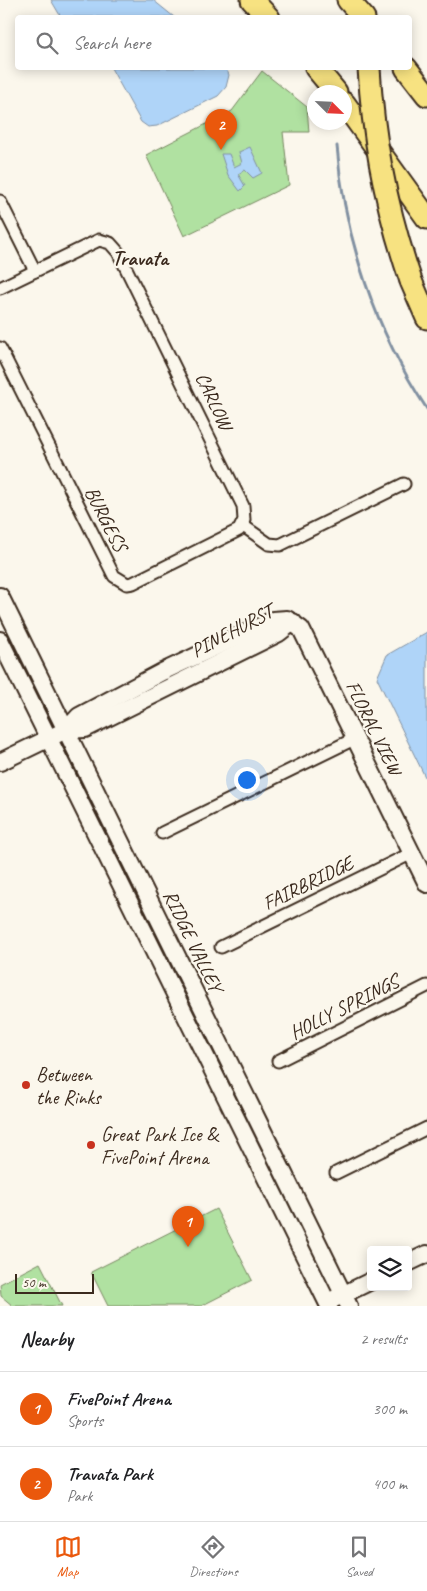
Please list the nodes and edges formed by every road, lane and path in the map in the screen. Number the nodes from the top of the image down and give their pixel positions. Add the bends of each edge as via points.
1 (252, 0) edge
2 (348, 0) edge
3 (369, 0) edge
4 (266, 15) edge
5 (361, 15) edge
6 (368, 15) edge
7 (318, 70) edge
8 (369, 70) edge
9 (408, 70) edge
10 (330, 85) edge
11 (427, 95) edge
12 (352, 114) edge
13 (0, 201) edge
14 (427, 218) edge
15 (34, 271) junction
16 (0, 288) edge
17 (427, 318) edge
18 (0, 348) edge
19 (404, 484) dead end
20 (242, 525) junction
21 (0, 596) edge
22 (293, 622) joint
23 (0, 640) edge
24 (66, 730) junction
25 (48, 738) junction
26 (356, 738) junction
27 (0, 762) edge
28 (162, 834) dead end
29 (412, 853) junction
30 (427, 884) edge
31 (221, 947) dead end
32 (427, 986) edge
33 (278, 1060) dead end
34 (427, 1128) edge
35 (336, 1173) dead end
36 (427, 1254) edge
37 (412, 1261) edge
38 (367, 1284) edge
39 (346, 1300) edge
40 (325, 1305) edge

1 - 4 highway
2 - 5 highway
3 - 6 highway
7 - 10 highway
8 - 17 highway, bridge via 376,144 386,202 411,281
9 - 11 highway
12 - 14 highway
13 - 15 street
15 - 16 street, CARLOW
15 - 20 street, CARLOW via 99,240 110,242 175,364 243,506
18 - 20 street, BURGESS via 114,576 120,581 133,583 235,532
19 - 20 street via 280,545 268,544
21 - 24 main road, RIDGE VALLEY
22 - 24 main road, PINEHURST via 273,620 162,672 79,716
22 - 26 main road, FLORAL VIEW via 302,629
23 - 25 main road, RIDGE VALLEY
24 - 25 main road, PINEHURST
24 - 39 main road, RIDGE VALLEY
25 - 27 main road, PINEHURST
25 - 40 main road, RIDGE VALLEY
26 - 28 street
26 - 29 main road, FLORAL VIEW
29 - 30 main road, FLORAL VIEW
29 - 31 street, FAIRBRIDGE
32 - 33 street, HOLLY SPRINGS
34 - 35 street
36 - 37 main road
38 - 39 main road
39 - 40 main road

